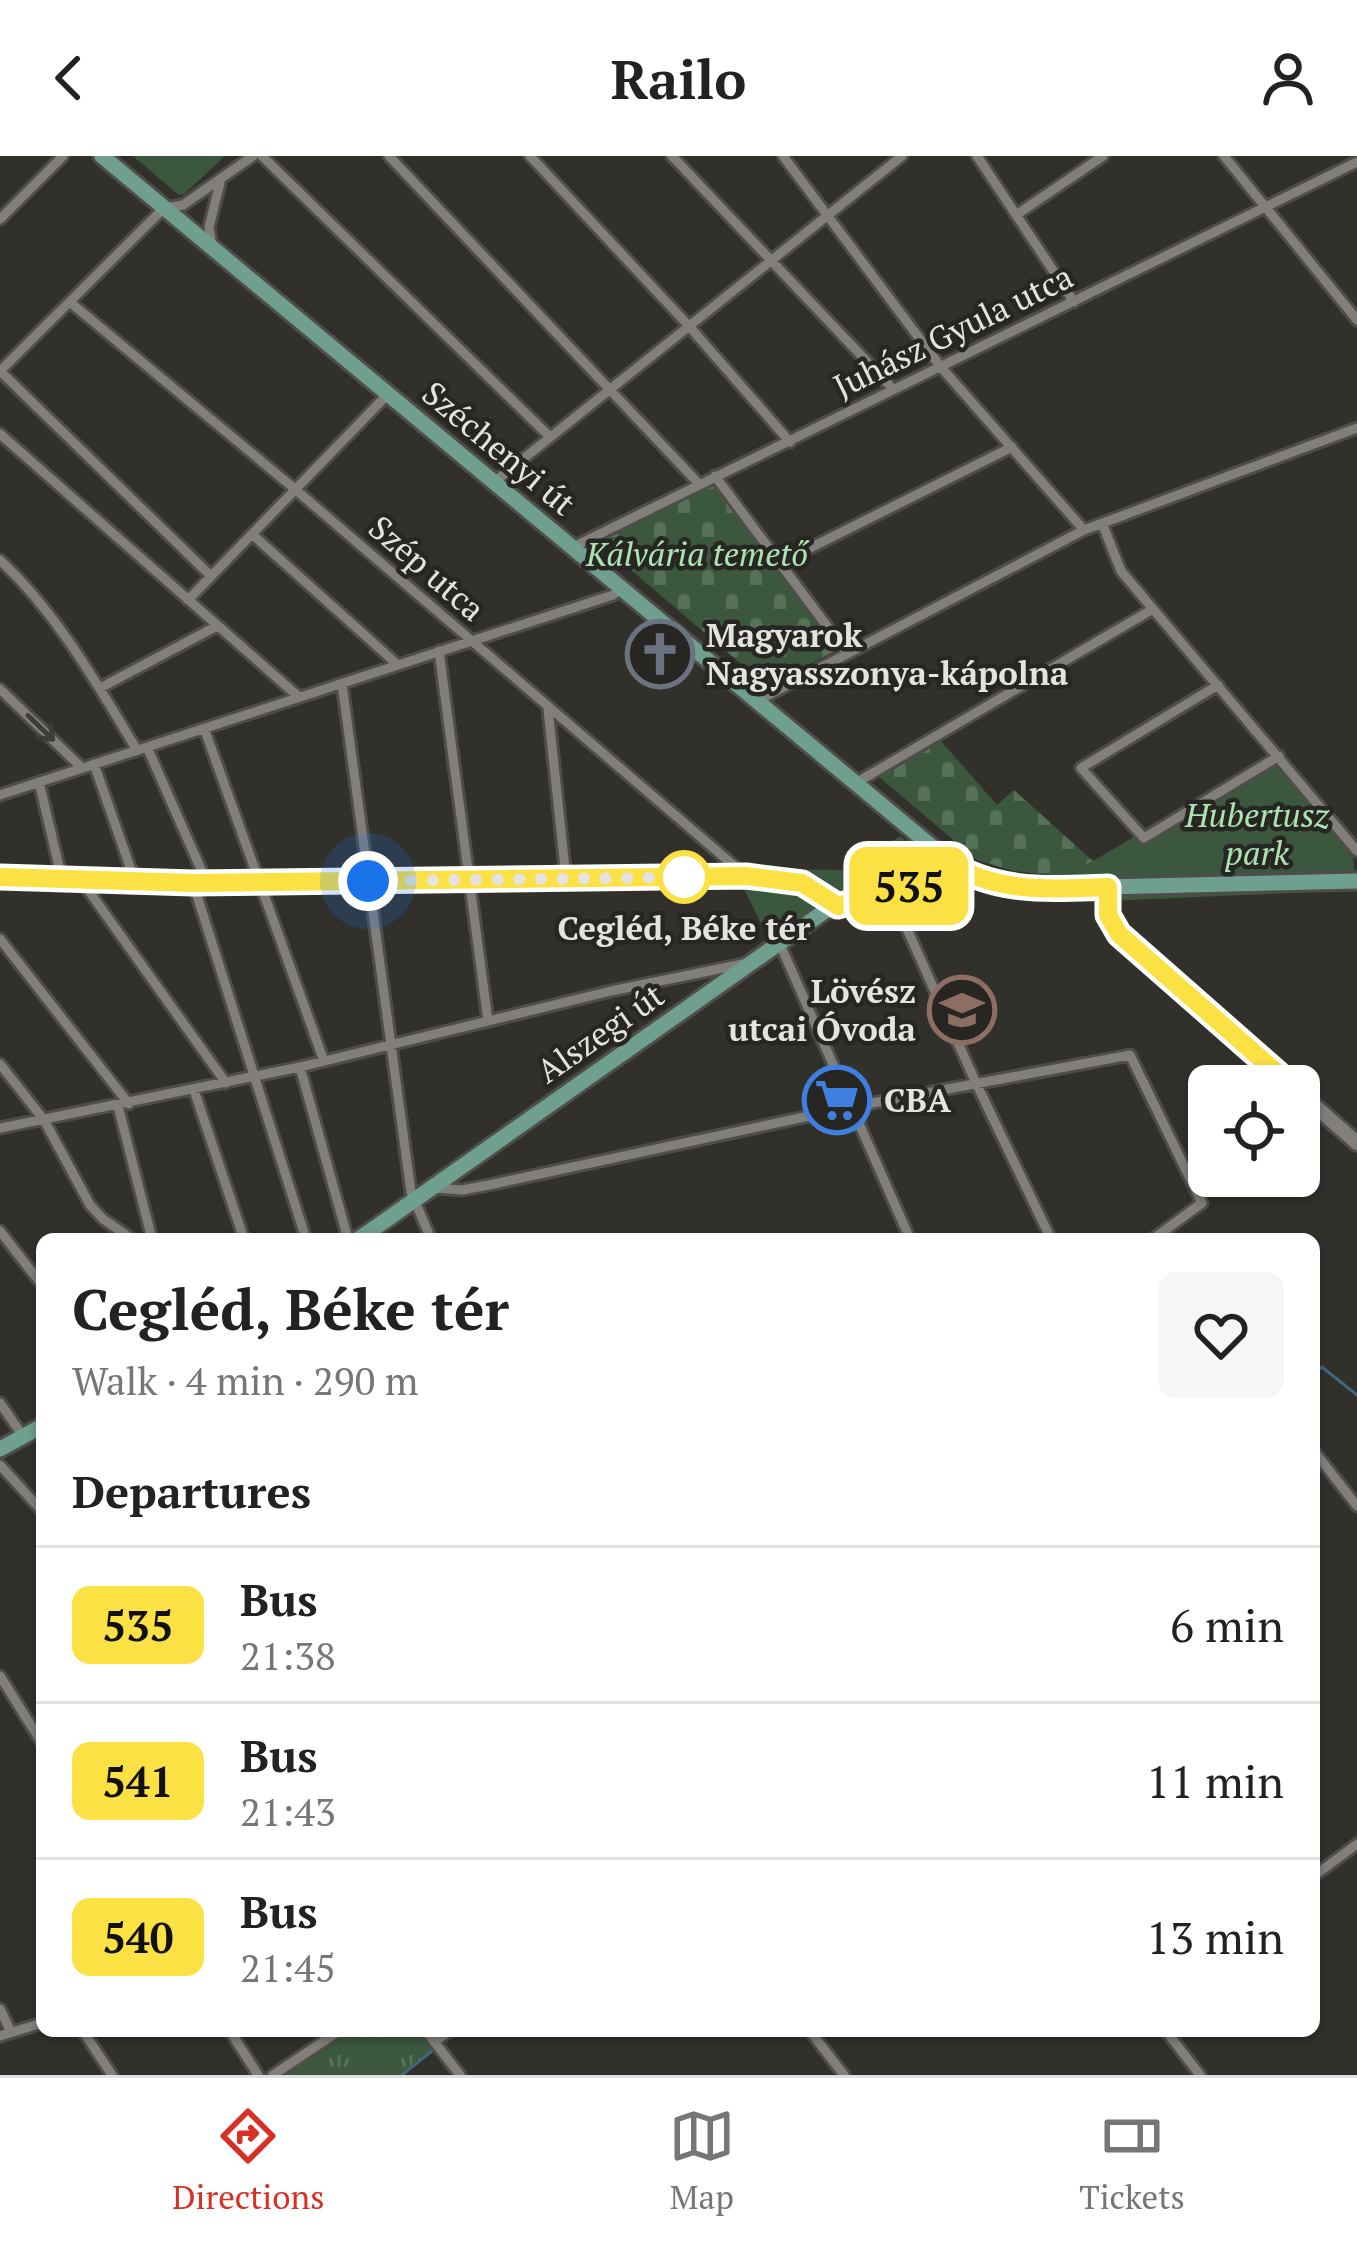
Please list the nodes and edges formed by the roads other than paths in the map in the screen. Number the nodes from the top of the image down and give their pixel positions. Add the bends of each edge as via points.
1 (63, 156) edge
2 (102, 156) edge
3 (257, 156) edge
4 (389, 156) edge
5 (530, 156) edge
6 (672, 156) edge
7 (783, 156) edge
8 (902, 156) edge
9 (977, 156) edge
10 (1103, 156) edge
11 (1224, 156) edge
12 (1357, 162) edge
13 (220, 182) junction
14 (1265, 207) junction
15 (164, 208) junction
16 (1016, 214) junction
17 (828, 217) junction
18 (0, 219) edge
19 (212, 248) junction
20 (771, 261) junction
21 (1075, 302) junction
22 (71, 303) junction
23 (1357, 320) edge
24 (688, 325) junction
25 (940, 366) junction
26 (0, 371) edge
27 (609, 388) junction
28 (893, 389) junction
29 (388, 394) junction
30 (1357, 428) edge
31 (0, 434) edge
32 (548, 435) junction
33 (790, 442) junction
34 (1012, 447) junction
35 (715, 476) junction
36 (493, 483) junction
37 (699, 484) junction
38 (296, 490) junction
39 (1102, 523) junction
40 (1084, 530) junction
41 (253, 535) junction
42 (571, 548) junction
43 (0, 560) edge
44 (780, 563) junction
45 (211, 576) junction
46 (621, 590) junction
47 (188, 600) junction
48 (1153, 609) junction
49 (218, 626) junction
50 (470, 640) junction
51 (439, 651) junction
52 (848, 653) junction
53 (398, 665) junction
54 (342, 684) junction
55 (1218, 685) junction
56 (100, 688) junction
57 (0, 689) edge
58 (299, 697) junction
59 (755, 702) junction
60 (548, 709) junction
61 (204, 728) junction
62 (142, 748) junction
63 (1279, 756) junction
64 (94, 764) junction
65 (82, 768) junction
66 (39, 782) junction
67 (854, 784) junction
68 (0, 794) edge
69 (924, 842) junction
70 (1357, 851) edge
71 (945, 860) junction
72 (746, 876) junction
73 (0, 877) edge
74 (566, 878) junction
75 (62, 879) junction
76 (922, 879) junction
77 (81, 880) junction
78 (468, 880) junction
79 (1357, 880) edge
80 (135, 881) junction
81 (260, 881) junction
82 (368, 881) junction
83 (193, 883) junction
84 (206, 883) junction
85 (1108, 887) junction
86 (890, 891) junction
87 (838, 906) junction
88 (0, 939) edge
89 (779, 942) junction
90 (748, 964) junction
91 (688, 974) junction
92 (706, 994) junction
93 (488, 1021) junction
94 (392, 1045) junction
95 (324, 1060) junction
96 (0, 1064) edge
97 (1268, 1065) edge
98 (300, 1067) junction
99 (252, 1077) junction
100 (226, 1083) junction
101 (976, 1083) junction
102 (194, 1090) junction
103 (124, 1105) junction
104 (851, 1106) junction
105 (1320, 1110) edge
106 (44, 1120) junction
107 (0, 1129) edge
108 (1357, 1143) edge
109 (435, 1188) junction
110 (415, 1201) junction
111 (0, 1232) edge
112 (123, 1233) edge
113 (151, 1233) edge
114 (242, 1233) edge
115 (304, 1233) edge
116 (346, 1233) edge
117 (368, 1233) edge
118 (428, 1233) edge
119 (907, 1233) edge
120 (1049, 1233) edge
121 (1161, 1233) edge
122 (36, 1278) edge
123 (0, 1403) edge
124 (36, 1429) edge
125 (23, 1436) junction
126 (0, 1449) edge
127 (1320, 1459) edge
128 (0, 1465) edge
129 (36, 1504) edge
130 (1357, 1506) edge
131 (2, 1682) edge
132 (36, 1734) edge
133 (1357, 1844) edge
134 (1320, 1872) edge
135 (0, 2009) edge
136 (36, 2025) edge
137 (5, 2034) edge
138 (87, 2037) edge
139 (234, 2037) edge
140 (330, 2037) edge
141 (430, 2037) edge
142 (444, 2037) edge
143 (815, 2037) edge
144 (1171, 2037) edge
145 (437, 2046) junction
146 (112, 2075) edge
147 (258, 2075) edge
148 (272, 2075) edge
149 (460, 2075) edge
150 (844, 2075) edge
151 (1200, 2075) edge

1 - 18 street
2 - 15 main road, Széchenyi út
3 - 13 street
3 - 32 street
4 - 27 street
5 - 24 street
6 - 20 street
7 - 17 street
8 - 17 street
9 - 16 street
10 - 16 street
11 - 14 street
12 - 14 street, Juhász Gyula utca
13 - 15 street
13 - 19 street
14 - 21 street, Juhász Gyula utca
14 - 23 street
15 - 19 main road, Széchenyi út
15 - 22 street
16 - 21 street
17 - 20 street
17 - 25 street
19 - 29 main road, Széchenyi út
20 - 24 street
20 - 28 street
21 - 25 street, Juhász Gyula utca
22 - 26 street
22 - 38 street, Szép utca
24 - 27 street
24 - 33 street
25 - 28 street, Juhász Gyula utca
25 - 34 street
26 - 45 street
27 - 32 street
27 - 37 street
28 - 33 street, Juhász Gyula utca
29 - 36 main road, Széchenyi út
29 - 38 street
30 - 39 street
31 - 47 street
32 - 36 street
33 - 35 street, Juhász Gyula utca
34 - 40 street
34 - 44 street
35 - 37 street, Juhász Gyula utca
35 - 44 street
36 - 42 main road, Széchenyi út
37 - 42 street, Juhász Gyula utca
38 - 41 street
38 - 50 street, Szép utca
39 - 40 street
39 - 48 street via 1115,562
40 - 52 street
41 - 45 street
41 - 53 street
42 - 46 main road, Széchenyi út
43 - 56 street
44 - 52 street
45 - 47 street
46 - 50 street
46 - 59 main road, Széchenyi út
47 - 49 street
48 - 55 street
48 - 67 street
49 - 56 street
49 - 58 street
50 - 51 street
50 - 60 street, Szép utca
51 - 53 street
51 - 78 street
52 - 59 street
53 - 54 street
54 - 58 street
54 - 82 street
55 - 63 street
55 - 63 street via 1082,768 1144,838
56 - 62 street
57 -> 65 street
58 - 61 street
59 - 67 main road, Széchenyi út
60 - 72 street, Szép utca
60 - 74 street
61 - 62 street
61 - 81 street
62 - 64 street
62 - 84 street
63 - 70 street
64 - 65 street
64 - 80 street
65 - 66 street
66 - 68 street
66 - 75 street
67 - 69 main road, Széchenyi út
69 - 71 main road, Széchenyi út
69 - 76 main road via 932,853
71 - 76 main road, Alszegi út
71 - 85 main road, Széchenyi út via 1021,889
72 - 74 street
72 - 87 street via 802,883
73 - 75 street
74 - 78 street
75 - 77 street
76 - 86 main road, Alszegi út
77 - 80 street
77 - 100 street
78 - 82 street
78 - 93 street
79 - 85 main road, Széchenyi út
80 - 83 street
81 - 82 street
81 - 84 street
81 - 95 street
82 - 94 street
83 - 84 street
83 - 99 street
85 - 97 main road via 1108,915 1119,934
86 - 87 main road, Alszegi út
86 - 101 street
87 - 89 main road, Alszegi út
88 - 103 street
89 - 90 main road, Alszegi út
89 - 104 street
90 - 91 street
90 - 92 main road, Alszegi út
91 - 92 street
91 - 93 street
92 - 109 main road, Alszegi út
93 - 94 street
94 - 95 street
94 - 110 street
95 - 98 street
96 - 106 street
98 - 99 street
98 - 116 street
99 - 100 street
99 - 115 street
100 - 102 street
101 - 104 street
101 - 120 street
101 - 121 street via 1130,1054 1202,1203
102 - 103 street
102 - 114 street
103 - 106 street
103 - 113 street
104 - 109 street via 489,1185
104 - 119 street
105 - 108 main road
106 - 107 street
106 - 112 street via 90,1205
109 - 110 main road, Alszegi út
110 - 117 main road, Alszegi út
110 - 118 street
111 - 122 street
123 - 125 street
124 - 125 main road
125 - 126 main road
127 - 130 street
128 - 129 street
131 - 132 street
133 - 134 street
135 - 137 street
136 - 137 street
138 - 146 street
139 - 147 street
140 - 148 street
141 - 145 street
142 - 145 street
143 - 150 street
144 - 151 street
145 - 149 street

